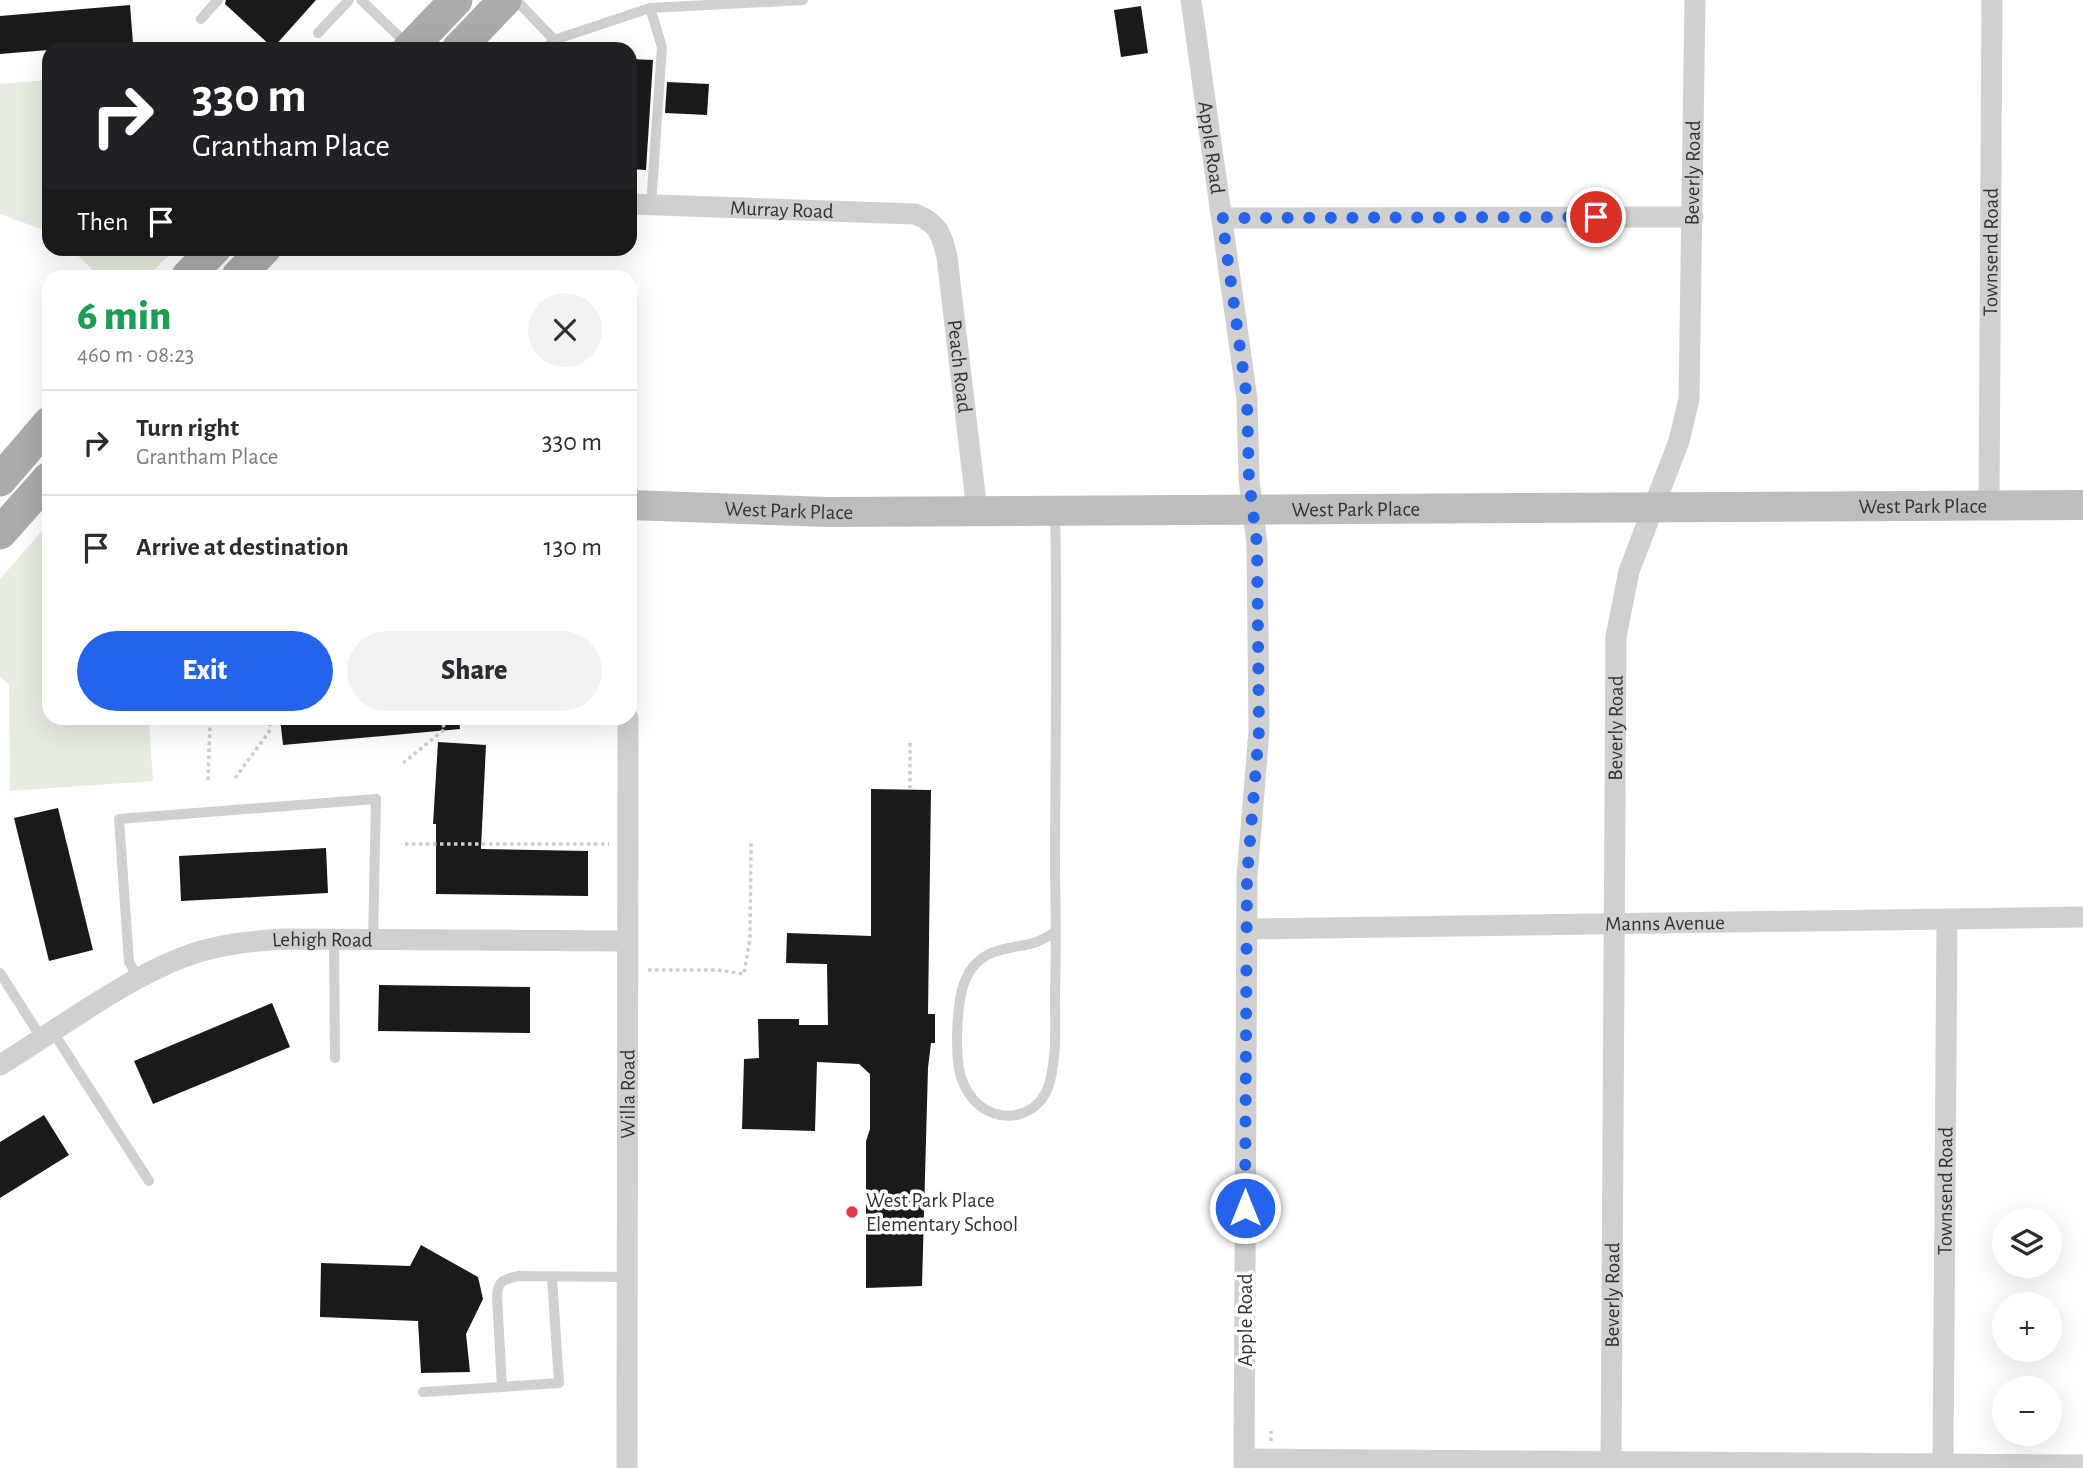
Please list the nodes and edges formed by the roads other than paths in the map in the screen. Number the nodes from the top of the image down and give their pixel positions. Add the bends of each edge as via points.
1 (218, 0) edge
2 (349, 0) edge
3 (361, 0) edge
4 (457, 0) edge
5 (505, 0) edge
6 (516, 0) edge
7 (803, 0) edge
8 (1191, 0) edge
9 (1695, 0) edge
10 (1992, 0) edge
11 (650, 8) junction
12 (201, 19) dead end
13 (469, 27) edge
14 (318, 33) dead end
15 (554, 40) joint
16 (404, 42) edge
17 (416, 42) edge
18 (641, 205) edge
19 (1693, 217) junction
20 (1222, 218) junction
21 (934, 222) joint
22 (207, 256) edge
23 (257, 256) edge
24 (194, 270) edge
25 (244, 270) edge
26 (42, 431) edge
27 (0, 480) edge
28 (42, 486) edge
29 (637, 505) edge
30 (2083, 505) edge
31 (1989, 506) junction
32 (1652, 508) junction
33 (1253, 509) junction
34 (976, 510) junction
35 (1055, 510) junction
36 (0, 534) edge
37 (628, 725) edge
38 (2083, 917) edge
39 (1947, 919) junction
40 (1613, 921) junction
41 (1247, 929) junction
42 (1056, 930) junction
43 (334, 940) junction
44 (373, 940) junction
45 (628, 941) junction
46 (0, 973) edge
47 (139, 979) junction
48 (47, 1036) junction
49 (335, 1058) dead end
50 (0, 1065) edge
51 (149, 1181) dead end
52 (552, 1277) junction
53 (627, 1277) junction
54 (502, 1387) junction
55 (423, 1392) dead end
56 (1244, 1464) edge
57 (1943, 1464) junction
58 (1611, 1465) edge
59 (2083, 1465) edge
60 (627, 1468) edge

1 - 12 lane
2 - 14 lane
3 - 16 lane
4 - 17 main road
5 - 13 main road
6 - 15 lane
7 - 11 lane
8 - 20 street, Apple Road
9 - 19 street, Beverly Road
10 - 31 street, Townsend Road
11 - 15 lane
11 - 18 lane via 662,47
18 - 21 street, Murray Road via 915,214
19 - 20 street
19 - 32 street, Beverly Road via 1689,399 1679,441
20 - 33 street, Apple Road via 1247,399
21 - 34 street, Peach Road via 941,230 947,257
22 - 24 main road
23 - 25 main road
26 - 27 main road
28 - 36 main road
29 - 34 street, West Park Place
30 - 31 street, West Park Place
31 - 32 street, West Park Place
32 - 33 street, West Park Place
32 - 40 street, Beverly Road via 1629,571 1616,637
33 - 35 street, West Park Place
33 - 41 street, Apple Road via 1259,731
34 - 35 street, West Park Place
35 - 42 lane
37 - 45 street, Willa Road
38 - 39 street, Manns Avenue
39 - 40 street, Manns Avenue
39 - 57 street, Townsend Road
40 - 41 street, Manns Avenue
40 - 58 street, Beverly Road
41 - 56 street, Apple Road
42 - 42 lane via 1050,1083 1031,1109 1018,1116 998,1116 982,1108 962,1086 957,1059 958,999 969,970 995,951 1038,944
43 - 44 street, Lehigh Road
43 - 47 street, Lehigh Road via 237,943 192,954
43 - 49 lane
44 - 45 street, Lehigh Road
44 - 47 lane via 376,799 119,819 129,962
45 - 53 street, Willa Road
46 - 48 lane
47 - 48 street, Lehigh Road
48 - 50 street, Lehigh Road
48 - 51 lane
52 - 53 lane
52 - 54 lane via 519,1276 499,1284
52 - 54 lane via 559,1383
53 - 60 street, Willa Road
54 - 55 lane
56 - 58 street
57 - 58 street
57 - 59 street

